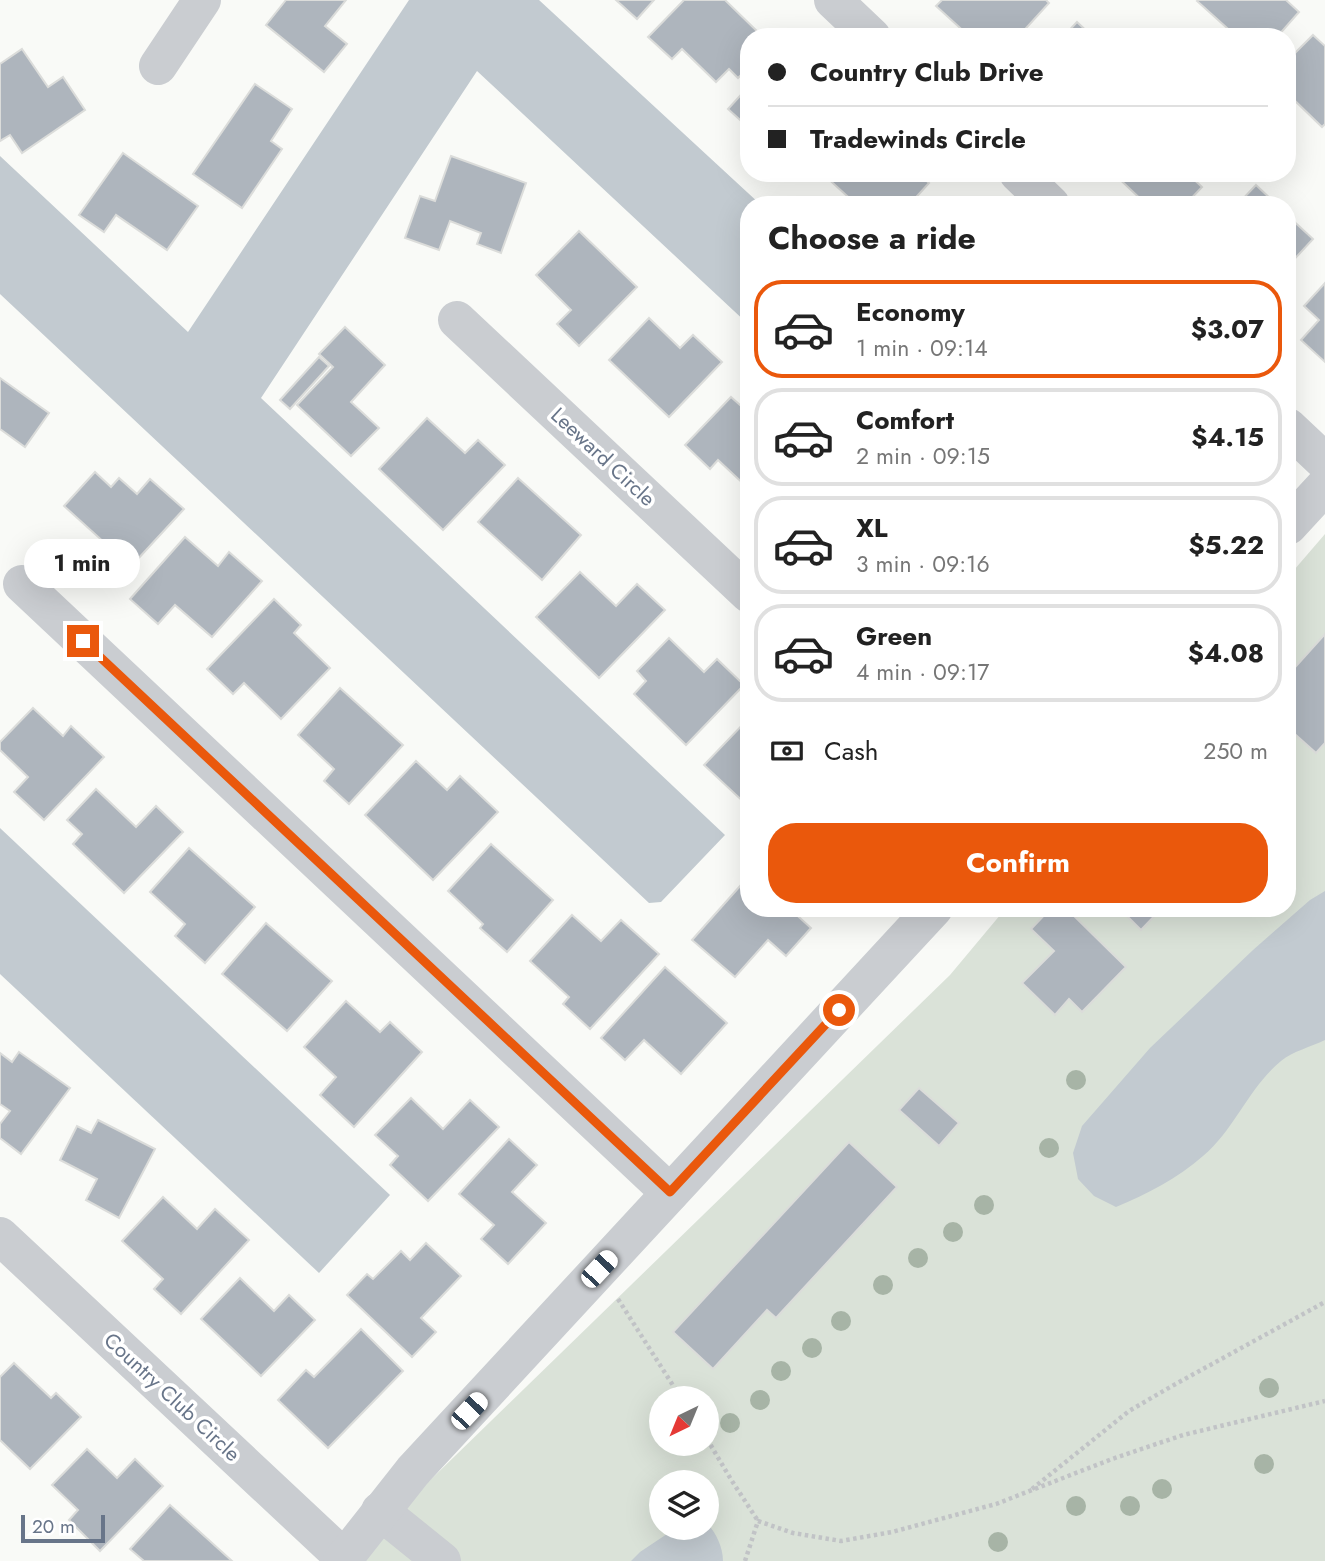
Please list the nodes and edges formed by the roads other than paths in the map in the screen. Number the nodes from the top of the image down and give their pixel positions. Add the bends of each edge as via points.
1 (202, 0) edge
2 (833, 0) edge
3 (863, 28) edge
4 (158, 66) dead end
5 (1027, 182) edge
6 (1042, 196) edge
7 (457, 320) dead end
8 (1296, 434) edge
9 (1325, 461) edge
10 (1325, 486) edge
11 (1296, 517) edge
12 (22, 584) dead end
13 (740, 586) edge
14 (926, 917) edge
15 (670, 1192) junction
16 (0, 1236) edge
17 (380, 1511) junction
18 (343, 1560) edge
19 (442, 1561) edge

1 - 4 street
2 - 3 street
5 - 6 street
7 - 13 street, Leeward Circle
8 - 9 street
10 - 11 street
12 - 15 street
14 - 15 street
15 - 17 street
16 - 18 street, Country Club Circle
17 - 18 street
17 - 19 street

